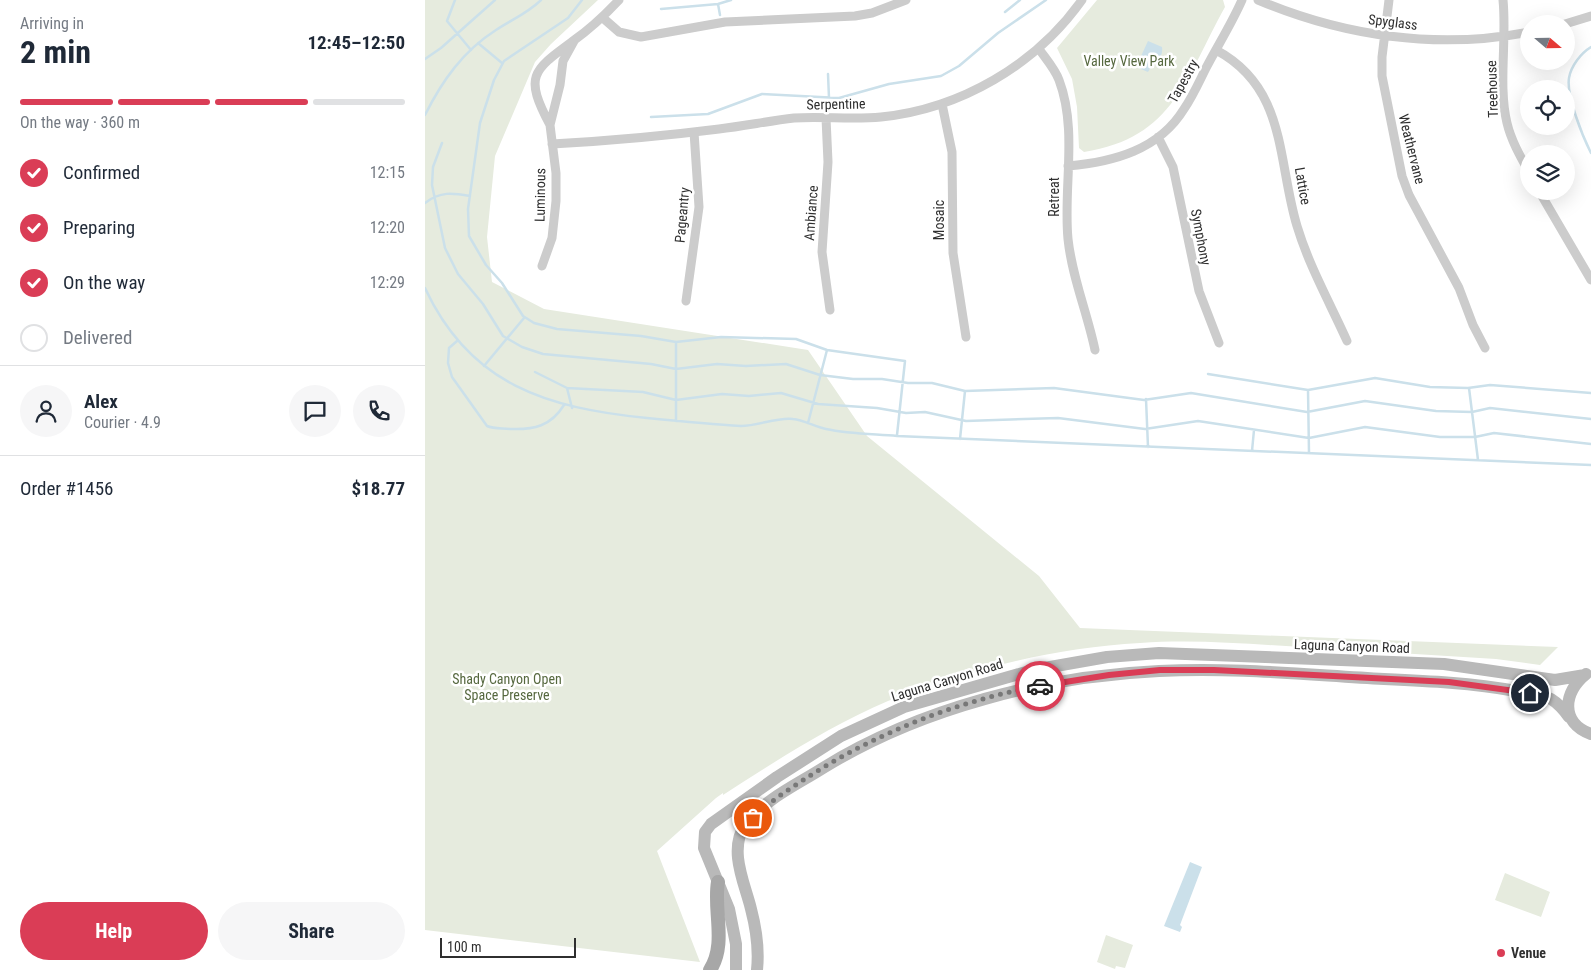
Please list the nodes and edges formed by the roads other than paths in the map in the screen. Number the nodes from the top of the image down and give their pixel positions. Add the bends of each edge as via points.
1 (619, 0) edge
2 (906, 0) edge
3 (1082, 0) edge
4 (1243, 0) edge
5 (1258, 0) edge
6 (1389, 0) edge
7 (1503, 0) edge
8 (1591, 16) edge
9 (603, 18) junction
10 (1575, 21) edge
11 (1520, 34) edge
12 (1384, 36) junction
13 (1506, 36) junction
14 (574, 41) junction
15 (1039, 48) junction
16 (1216, 50) junction
17 (942, 104) junction
18 (826, 118) junction
19 (550, 125) junction
20 (694, 132) junction
21 (1158, 137) junction
22 (553, 144) junction
23 (1520, 155) edge
24 (1068, 166) junction
25 (1544, 200) edge
26 (543, 266) dead end
27 (1591, 280) edge
28 (686, 301) dead end
29 (829, 310) dead end
30 (966, 337) dead end
31 (1347, 341) dead end
32 (1219, 343) dead end
33 (1485, 348) dead end
34 (1095, 350) dead end
35 (1208, 656) junction
36 (1214, 670) junction
37 (1588, 673) edge
38 (1569, 717) junction
39 (1591, 734) edge
40 (718, 882) junction
41 (711, 970) edge
42 (736, 970) edge
43 (757, 970) edge

1 - 9 street, Luminous
2 - 9 street via 855,16 725,22 641,37 619,32
3 - 15 street, Serpentine
4 - 16 street, Tapestry
5 - 12 street, Spyglass via 1317,22
6 - 12 street, Weathervane
7 - 13 street, Treehouse
8 - 10 street
9 - 14 street, Luminous
11 - 13 street, Spyglass
12 - 13 street, Spyglass via 1428,40
12 - 33 street, Weathervane via 1382,76 1401,176 1459,288
13 - 23 street, Treehouse via 1505,112 1511,138
14 - 19 street, Luminous via 563,61
14 - 19 street, Luminous via 547,59 536,79 536,96
15 - 17 street, Serpentine via 989,82
15 - 24 street, Retreat via 1054,70 1062,90
16 - 21 street, Tapestry via 1183,111
16 - 31 street, Lattice via 1246,72 1269,106 1282,146 1299,230
17 - 18 street, Serpentine via 880,117
17 - 30 street, Mosaic via 951,152 953,253
18 - 20 street, Serpentine via 794,118
18 - 29 street, Ambiance via 828,162 822,241
19 - 22 street, Luminous
20 - 22 street, Serpentine
20 - 28 street, Pageantry via 699,207
21 - 24 street, Tapestry via 1115,160
21 - 32 street, Symphony via 1173,167 1199,291
22 - 26 street, Luminous via 556,214
24 - 34 street, Retreat via 1070,253
25 - 27 street
35 - 36 main road
35 - 37 main road, Laguna Canyon Road via 1444,664 1555,680
35 - 40 main road, Laguna Canyon Road via 1150,654 1033,670 895,711 841,736 711,824 705,832 704,848
36 - 38 main road via 1495,687 1543,696 1559,705
36 - 43 main road via 1160,670 1109,675 1037,687 970,704 911,723 849,752 786,791 745,825 738,841 739,866 756,938
37 - 38 main road via 1574,684
38 - 39 main road
40 - 41 main road via 715,905 719,939
40 - 42 main road, Laguna Canyon Road via 733,925

